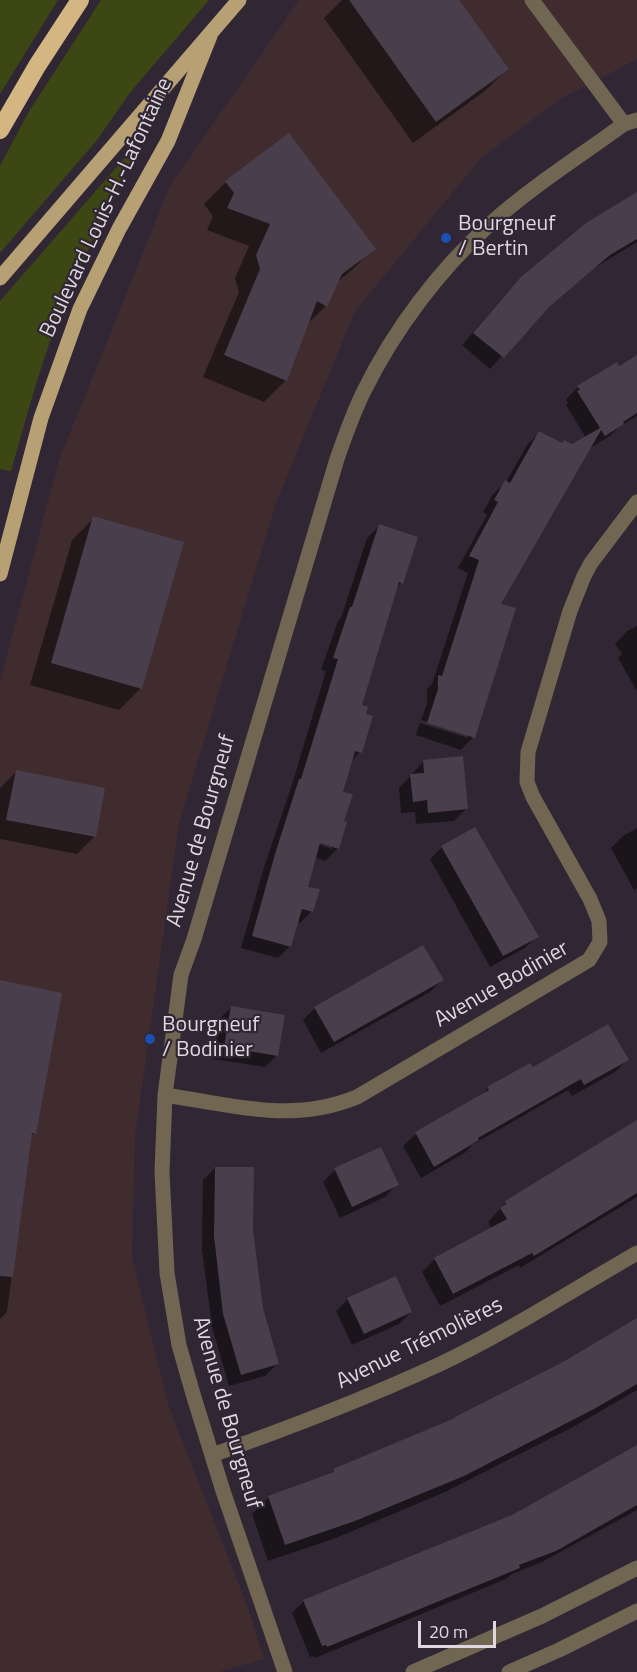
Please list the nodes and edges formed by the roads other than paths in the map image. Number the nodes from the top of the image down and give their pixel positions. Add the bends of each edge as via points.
1 (80, 0) edge
2 (239, 0) edge
3 (532, 0) edge
4 (210, 36) junction
5 (630, 122) edge
6 (0, 130) edge
7 (0, 278) edge
8 (637, 502) edge
9 (0, 574) edge
10 (165, 1095) junction
11 (637, 1253) edge
12 (212, 1455) junction
13 (637, 1568) edge
14 (637, 1611) edge
15 (285, 1672) edge
16 (413, 1672) edge
17 (509, 1672) edge

1 - 6 highway
2 - 4 main road
3 - 5 street
4 - 7 main road
4 - 9 main road, Boulevard Louis-H.-Lafontaine via 168,141 80,309 42,418
5 - 10 street, Avenue de Bourgneuf via 530,192 481,233 425,295 364,391 337,459 181,975
8 - 10 street, Avenue Bodinier via 584,576 528,752 526,782 599,921 600,942 589,960 357,1097 337,1105 276,1112
10 - 12 street, Avenue de Bourgneuf via 162,1172 167,1273 178,1345
11 - 12 street, Avenue Trémolières via 439,1364 294,1427
12 - 15 street, Avenue de Bourgneuf
13 - 16 street via 542,1616
14 - 17 street

